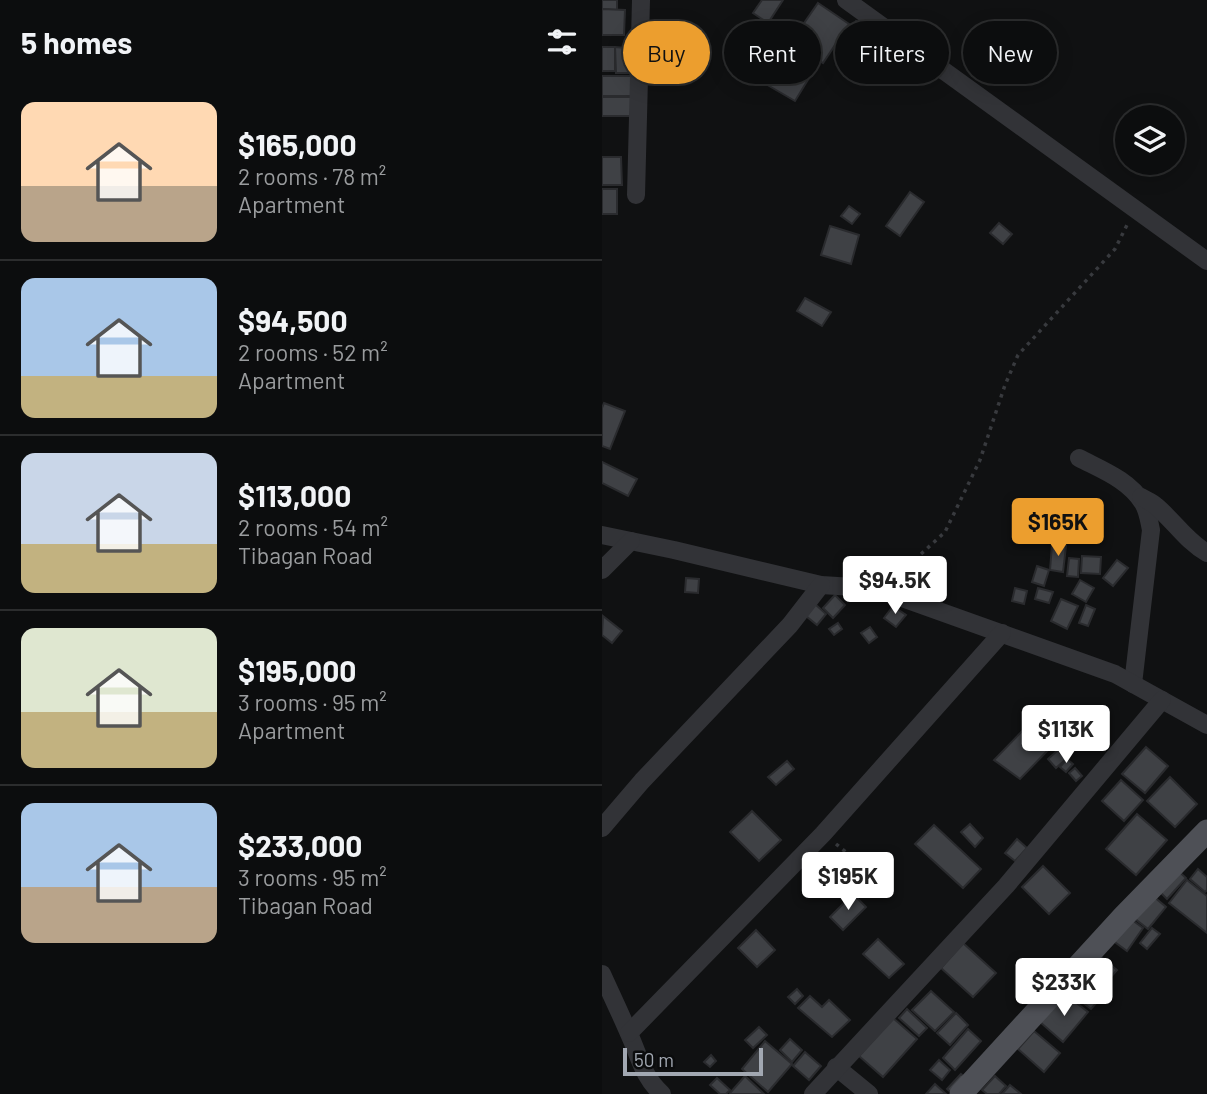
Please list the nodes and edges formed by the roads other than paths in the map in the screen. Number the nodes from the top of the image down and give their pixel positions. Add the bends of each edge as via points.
1 (641, 0) edge
2 (846, 0) edge
3 (636, 195) dead end
4 (1207, 261) edge
5 (1079, 458) dead end
6 (1134, 493) junction
7 (602, 535) edge
8 (631, 541) junction
9 (1207, 553) edge
10 (602, 569) edge
11 (821, 585) junction
12 (1002, 633) junction
13 (1133, 684) junction
14 (1162, 700) junction
15 (1207, 725) edge
16 (602, 828) edge
17 (1207, 831) edge
18 (602, 974) edge
19 (629, 1033) junction
20 (836, 1067) junction
21 (663, 1094) edge
22 (813, 1094) edge
23 (869, 1094) edge
24 (961, 1094) edge

1 - 3 street
2 - 4 street
5 - 6 street via 1125,482
6 - 9 street via 1155,505
6 - 13 street via 1144,503 1151,530
7 - 8 street
8 - 10 street
8 - 11 street
11 - 12 street via 883,592
11 - 16 street via 790,625
12 - 13 street
12 - 19 street via 823,834
13 - 14 street
14 - 15 street
14 - 20 street via 1006,886
17 - 24 main road
18 - 19 street
19 - 21 street via 643,1070
20 - 22 street
20 - 23 street

